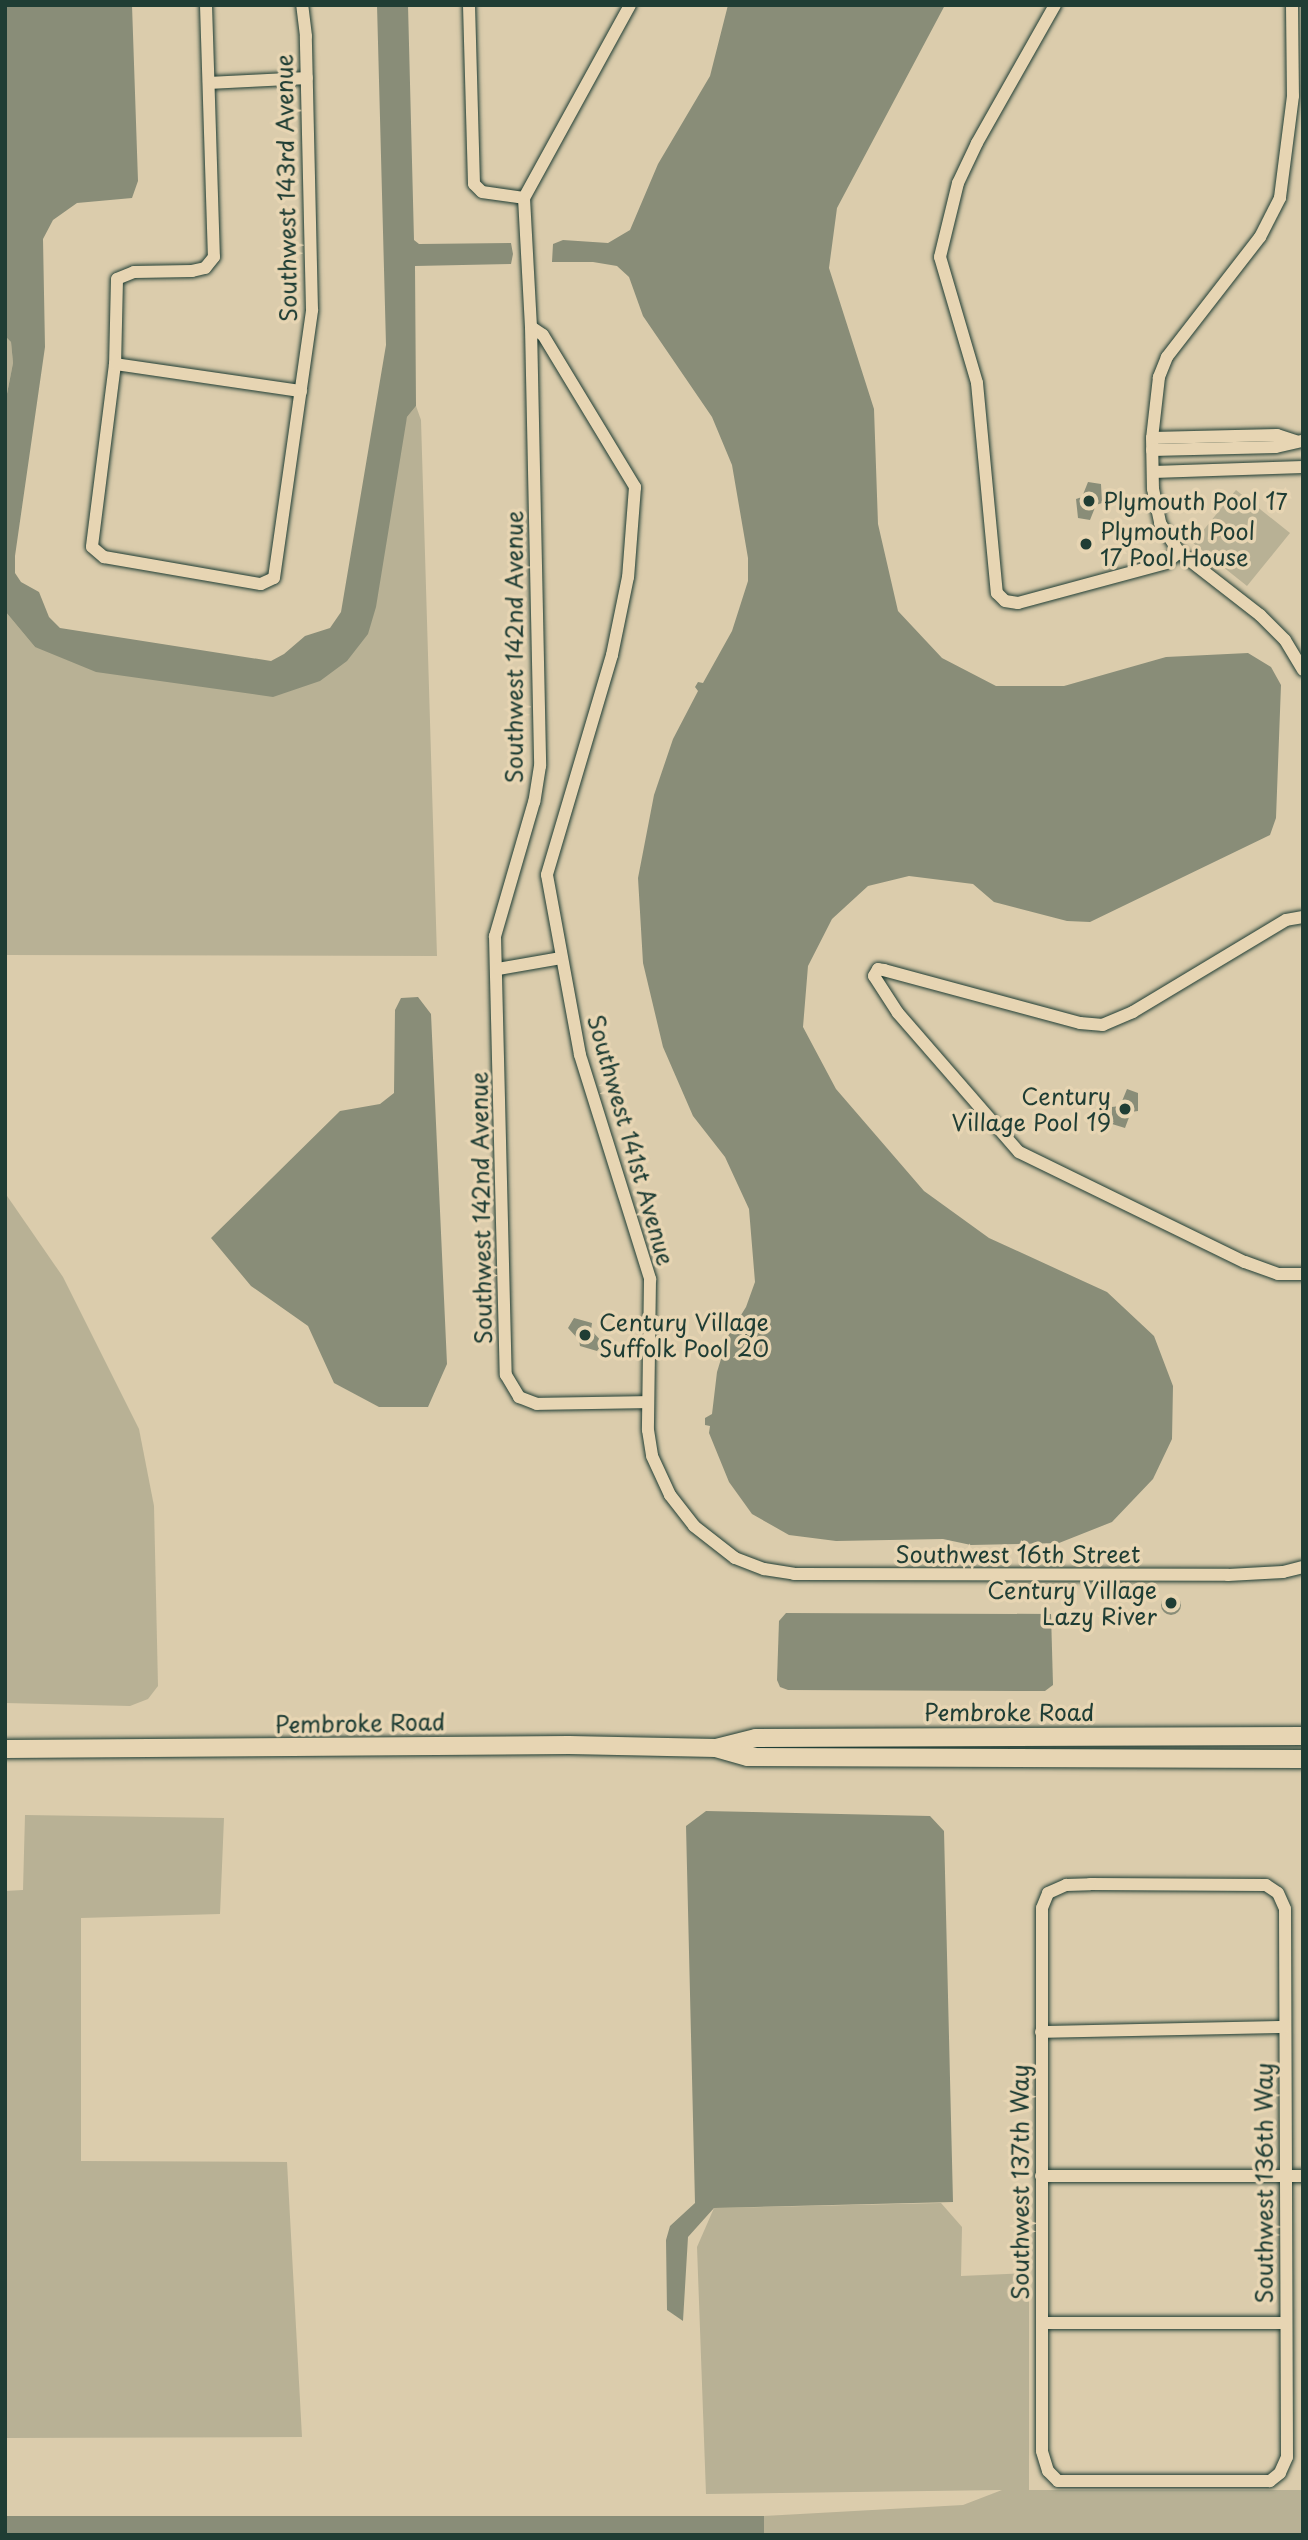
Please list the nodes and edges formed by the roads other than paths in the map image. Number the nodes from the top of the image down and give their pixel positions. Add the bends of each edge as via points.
1 (206, 5) edge
2 (302, 5) edge
3 (470, 5) edge
4 (630, 5) edge
5 (1055, 5) edge
6 (1292, 5) edge
7 (307, 78) junction
8 (209, 83) junction
9 (523, 198) junction
10 (531, 327) junction
11 (115, 364) junction
12 (301, 391) junction
13 (1300, 441) edge
14 (1152, 444) junction
15 (1303, 467) edge
16 (1153, 472) junction
17 (1179, 552) junction
18 (1303, 670) edge
19 (1303, 917) edge
20 (561, 958) junction
21 (498, 969) junction
22 (1303, 1274) edge
23 (647, 1402) junction
24 (735, 1558) joint
25 (1303, 1567) edge
26 (1303, 1736) edge
27 (716, 1748) junction
28 (5, 1749) edge
29 (1303, 1759) edge
30 (1278, 1893) joint
31 (1285, 2027) junction
32 (1041, 2032) junction
33 (1041, 2176) junction
34 (1285, 2176) junction
35 (1303, 2176) edge
36 (1042, 2323) junction
37 (1285, 2323) junction
38 (1280, 2473) joint

1 - 8 street
2 - 7 street, Southwest 143rd Avenue
3 - 9 street via 474,184 482,192
4 - 9 street
5 - 17 street via 976,143 952,200 940,257 977,383 997,593 1005,601 1018,603 1166,563
6 - 14 street via 1293,96 1280,198 1260,237 1167,357 1157,388
7 - 8 street
7 - 12 street, Southwest 143rd Avenue via 312,310
8 - 11 street via 214,257 205,268 192,271 121,275
9 - 10 street, Southwest 142nd Avenue
10 - 20 street, Southwest 141st Avenue via 543,335 635,487 628,577 612,656 547,875
10 - 21 street, Southwest 142nd Avenue via 540,766 534,802 497,922
11 - 12 street
11 - 12 street, Southwest 143rd Avenue via 92,541 95,552 261,584 274,578
13 - 14 street via 1277,435
14 - 16 street
15 - 16 street
16 - 17 street via 1158,519
17 - 18 street via 1262,617 1285,640
19 - 22 street via 1292,918 1103,1025 1080,1023 884,970 878,969 874,976 898,1013 1018,1152 1269,1272
20 - 21 street
20 - 23 street, Southwest 141st Avenue via 580,1055 650,1279
21 - 23 street, Southwest 142nd Avenue via 508,1383 530,1403
23 - 24 street, Southwest 141st Avenue via 652,1456 666,1487 694,1526
24 - 25 street, Southwest 16th Street via 764,1569 820,1575 1228,1576
26 - 27 main road, Pembroke Road via 756,1738
27 - 28 main road, Pembroke Road
27 - 29 main road, Pembroke Road via 748,1757
30 - 31 street, Southwest 136th Way via 1284,1909
30 - 32 street, Southwest 137th Way via 1266,1885 1090,1884 1066,1885 1048,1893 1042,1908
31 - 32 street
31 - 34 street, Southwest 136th Way
32 - 33 street, Southwest 137th Way
33 - 34 street
33 - 36 street, Southwest 137th Way
34 - 35 street
34 - 37 street, Southwest 136th Way
36 - 37 street
36 - 38 street, Southwest 137th Way via 1042,2451 1048,2471 1058,2481 1270,2481
37 - 38 street, Southwest 136th Way via 1287,2457

